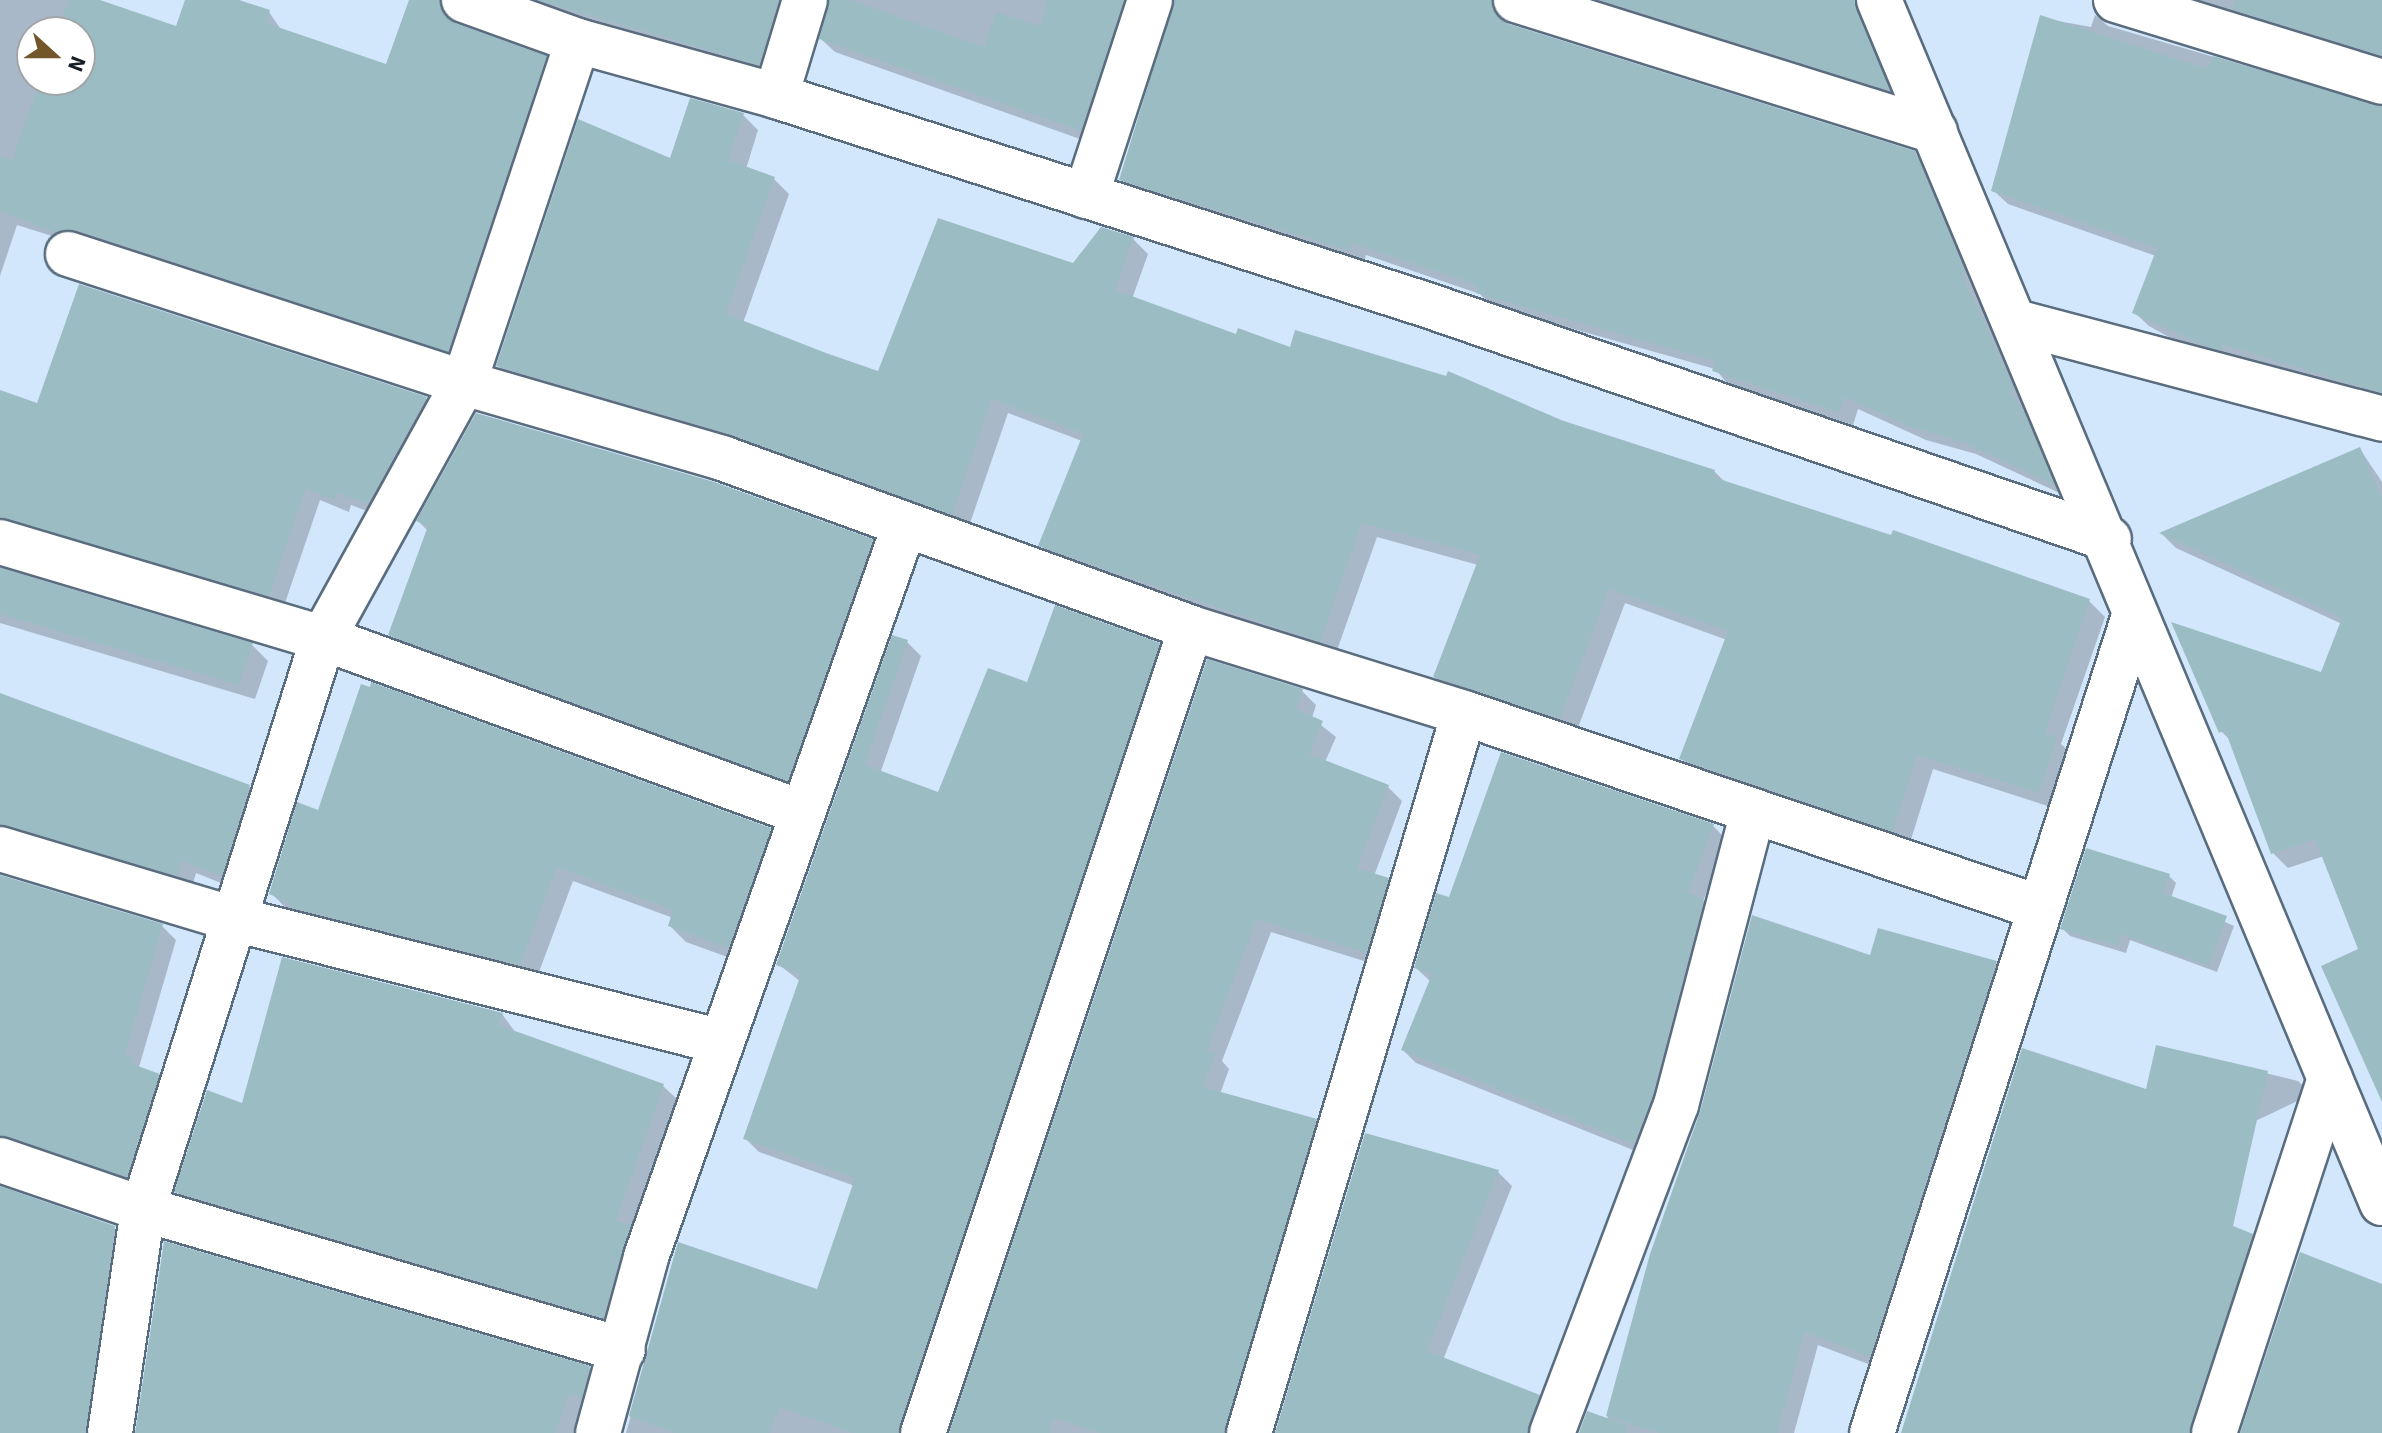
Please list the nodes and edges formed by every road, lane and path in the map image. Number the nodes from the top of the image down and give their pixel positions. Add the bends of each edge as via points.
1 (464, 0) edge
2 (805, 0) edge
3 (1150, 0) edge
4 (1516, 0) edge
5 (1879, 0) edge
6 (2116, 0) edge
7 (578, 41) junction
8 (2382, 82) edge
9 (776, 96) junction
10 (1935, 131) junction
11 (1086, 196) junction
12 (68, 254) dead end
13 (2016, 322) junction
14 (464, 383) junction
15 (2382, 419) edge
16 (905, 524) junction
17 (2109, 539) junction
18 (0, 542) edge
19 (2134, 616) junction
20 (1191, 628) junction
21 (323, 638) junction
22 (1464, 713) junction
23 (800, 812) junction
24 (1753, 812) junction
25 (0, 849) edge
26 (2040, 908) junction
27 (234, 919) junction
28 (722, 1042) junction
29 (2330, 1079) junction
30 (0, 1160) edge
31 (2382, 1203) edge
32 (143, 1209) junction
33 (623, 1350) junction
34 (110, 1433) edge
35 (598, 1433) edge
36 (923, 1433) edge
37 (1249, 1433) edge
38 (1552, 1433) edge
39 (1872, 1433) edge
40 (2214, 1433) edge

1 - 7 street
2 - 9 street
3 - 11 street
4 - 10 street
5 - 10 street
6 - 8 street
7 - 9 street
7 - 14 street
9 - 11 street
10 - 13 street
11 - 17 street via 1424,304
12 - 14 street
13 - 15 street
13 - 17 street
14 - 16 street via 722,458
14 - 21 street
16 - 20 street
16 - 23 street
17 - 19 street
18 - 21 street
19 - 26 street
19 - 29 street
20 - 22 street
20 - 36 street
21 - 23 street
21 - 27 street
22 - 24 street
22 - 37 street
23 - 28 street
24 - 26 street
24 - 38 street via 1676,1105
25 - 27 street
26 - 39 street
27 - 28 street
27 - 32 street
28 - 33 street via 646,1257
29 - 31 street
29 - 40 street
30 - 32 street
32 - 33 street
32 - 34 street
33 - 35 street

